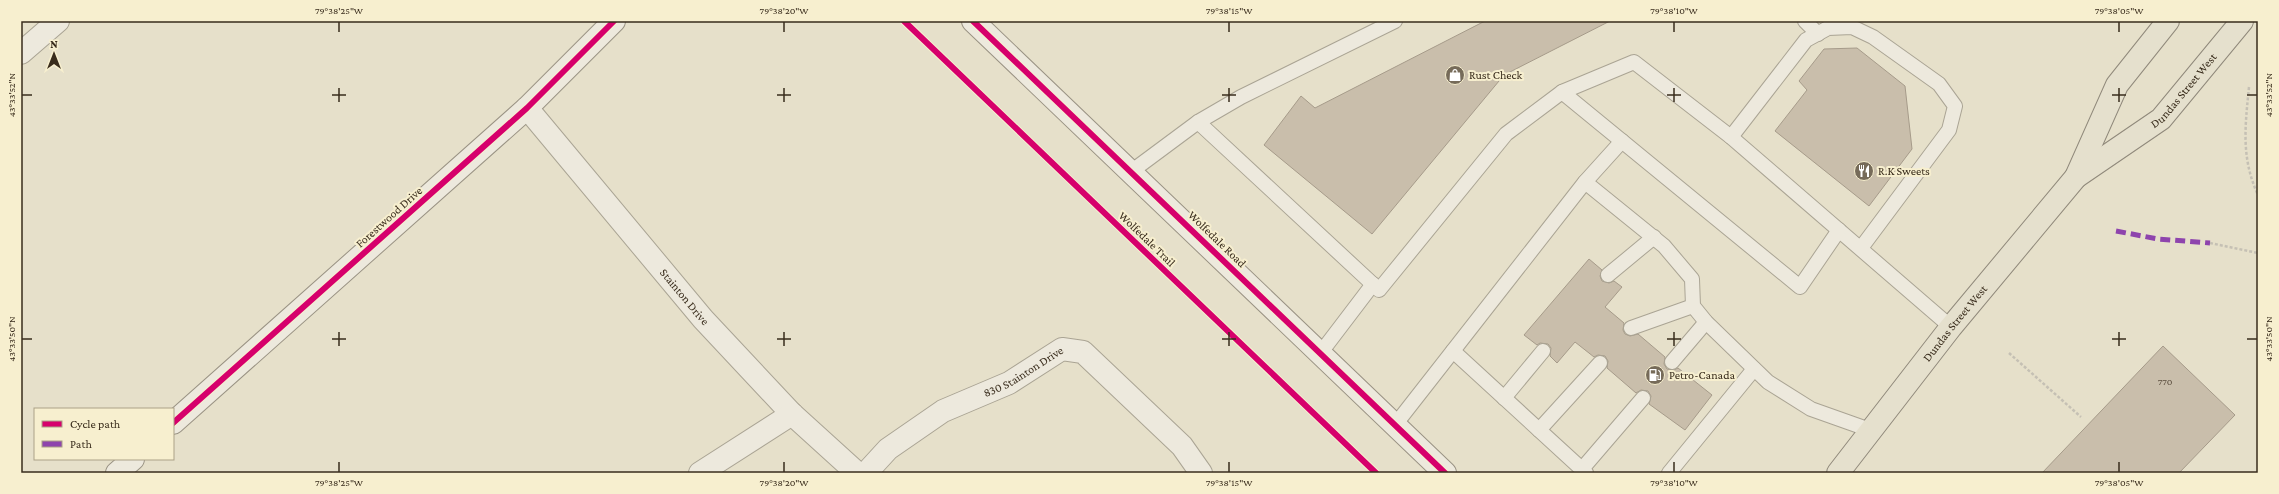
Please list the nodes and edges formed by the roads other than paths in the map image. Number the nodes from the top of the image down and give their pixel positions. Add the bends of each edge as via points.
1 (58, 21) edge
2 (614, 21) edge
3 (973, 21) edge
4 (1395, 21) edge
5 (1805, 21) edge
6 (2168, 21) edge
7 (2242, 21) edge
8 (1818, 34) junction
9 (21, 53) edge
10 (1562, 92) junction
11 (527, 108) junction
12 (1198, 122) junction
13 (1731, 137) junction
14 (1622, 142) junction
15 (1132, 171) junction
16 (2076, 177) junction
17 (1585, 182) junction
18 (1839, 230) junction
19 (1654, 237) junction
20 (1861, 248) junction
21 (1608, 275) dead end
22 (1372, 284) junction
23 (1693, 306) junction
24 (1706, 322) junction
25 (1951, 327) junction
26 (1631, 328) dead end
27 (1453, 351) junction
28 (1543, 351) dead end
29 (1319, 355) junction
30 (1672, 362) dead end
31 (1600, 363) dead end
32 (1754, 369) junction
33 (1504, 398) junction
34 (1643, 398) dead end
35 (792, 414) junction
36 (174, 422) edge
37 (1395, 425) junction
38 (1538, 430) junction
39 (1873, 430) junction
40 (132, 460) edge
41 (1584, 471) edge
42 (117, 473) edge
43 (700, 473) edge
44 (857, 473) edge
45 (866, 473) edge
46 (1202, 473) edge
47 (1445, 473) edge
48 (1669, 473) edge
49 (1838, 473) edge

1 - 9 street
2 - 11 street, Forestwood Drive
3 - 15 street, Wolfedale Road
4 - 12 lane via 1241,97
5 - 8 lane
6 - 16 main road, Dundas Street West via 2117,85
7 - 16 main road, Dundas Street West via 2161,120
8 - 13 lane via 1806,40
8 - 20 lane via 1828,28 1852,27 1873,37 1939,84 1955,106 1949,130
10 - 13 lane via 1634,62
10 - 14 lane
10 - 22 lane via 1506,134 1379,290
11 - 35 street, Stainton Drive via 703,319
11 - 36 street, Forestwood Drive
12 - 15 lane
12 - 22 lane
13 - 18 lane
14 - 17 lane
14 - 18 lane via 1800,287
15 - 29 street, Wolfedale Road
16 - 25 main road, Dundas Street West
17 - 19 lane
17 - 27 lane
18 - 20 lane
19 - 21 lane
19 - 23 lane via 1692,278
20 - 25 lane
22 - 29 lane
23 - 24 lane
23 - 26 lane
24 - 30 lane
24 - 32 lane
25 - 39 main road, Dundas Street West
27 - 33 lane
27 - 37 lane
28 - 33 lane
29 - 37 street, Wolfedale Road
31 - 38 lane
32 - 39 lane via 1768,382 1810,409
32 - 48 lane
33 - 38 lane
34 - 41 lane
35 - 43 street
35 - 44 street, Stainton Drive
37 - 47 street, Wolfedale Road
38 - 41 lane
39 - 49 main road, Dundas Street West
40 - 42 street
45 - 46 street, 830 Stainton Drive via 888,449 943,411 1009,383 1062,350 1083,352 1182,446

